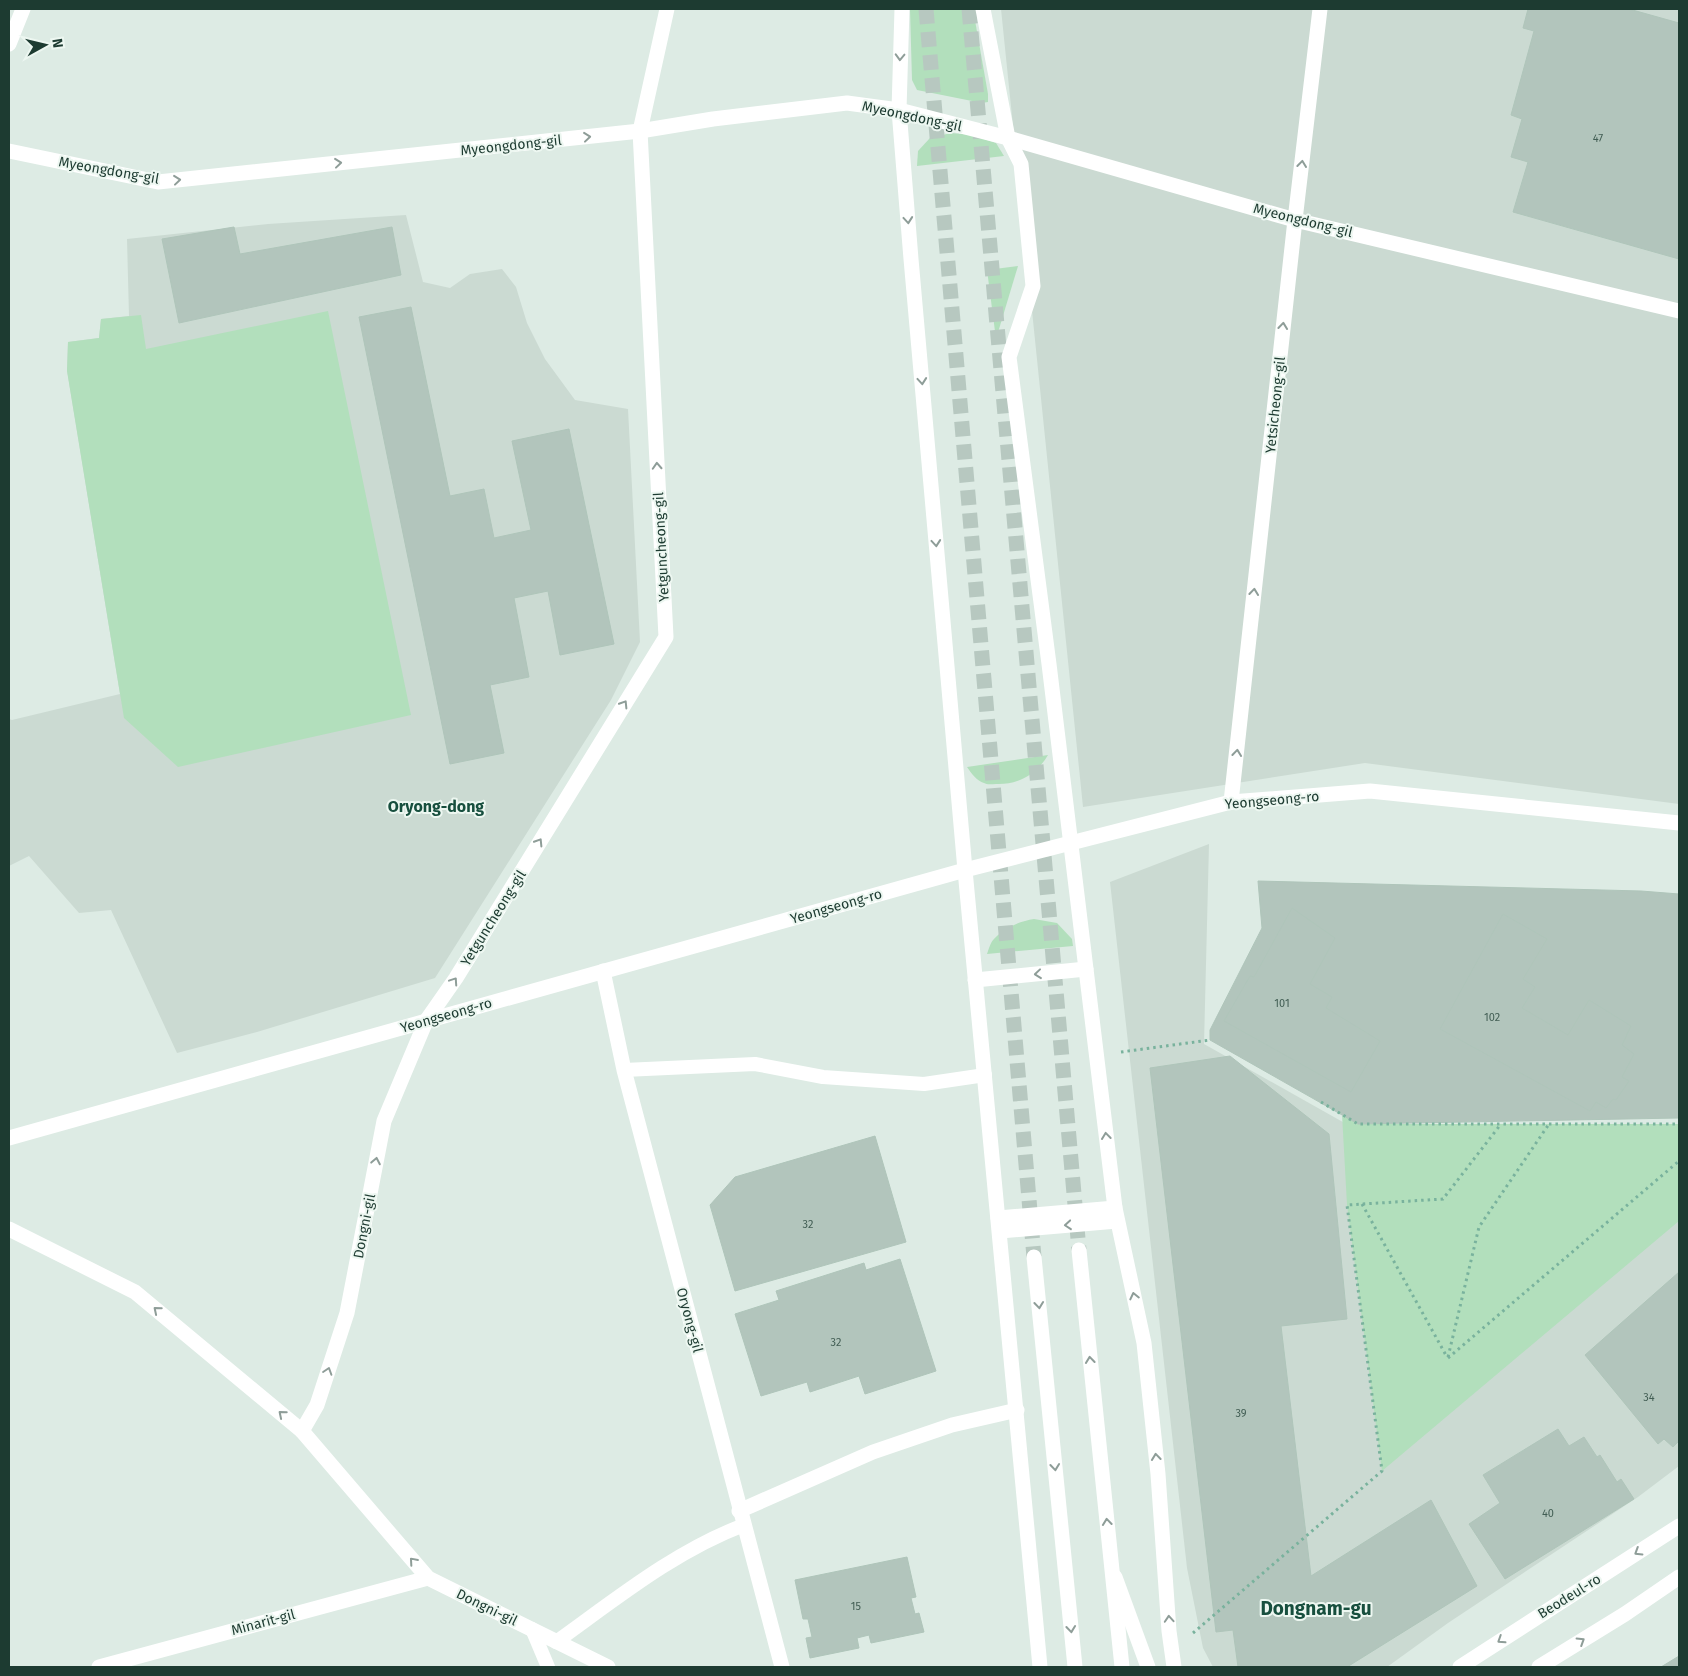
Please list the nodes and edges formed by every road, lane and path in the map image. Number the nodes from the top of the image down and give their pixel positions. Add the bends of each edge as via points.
1 (23, 9) edge
2 (668, 9) edge
3 (902, 9) edge
4 (983, 9) edge
5 (1320, 9) edge
6 (9, 44) edge
7 (899, 110) junction
8 (640, 131) junction
9 (1008, 138) junction
10 (9, 151) edge
11 (1295, 220) junction
12 (1679, 311) edge
13 (1231, 802) junction
14 (1679, 823) edge
15 (1070, 842) junction
16 (965, 870) junction
17 (1086, 969) junction
18 (603, 971) junction
19 (975, 980) junction
20 (426, 1021) junction
21 (1210, 1040) dead end
22 (1097, 1056) junction
23 (624, 1070) junction
24 (985, 1075) junction
25 (1321, 1102) dead end
26 (1501, 1124) junction
27 (1549, 1124) junction
28 (1679, 1124) edge
29 (9, 1138) edge
30 (1679, 1161) edge
31 (1362, 1204) junction
32 (1116, 1214) junction
33 (999, 1224) junction
34 (9, 1229) edge
35 (1079, 1250) tunnel mouth
36 (1034, 1257) tunnel mouth
37 (1448, 1358) junction
38 (1017, 1410) junction
39 (302, 1431) junction
40 (742, 1518) junction
41 (1679, 1526) edge
42 (1113, 1570) junction
43 (1679, 1577) edge
44 (428, 1578) junction
45 (532, 1629) junction
46 (556, 1642) junction
47 (1172, 1652) junction
48 (99, 1667) edge
49 (548, 1667) edge
50 (608, 1667) edge
51 (782, 1667) edge
52 (1040, 1667) edge
53 (1075, 1667) edge
54 (1122, 1667) edge
55 (1148, 1667) edge
56 (1174, 1667) edge
57 (1460, 1667) edge
58 (1539, 1667) edge

1 - 6 street
2 - 8 street, Yetguncheong-gil
3 -> 7 street
4 - 9 street
11 -> 5 street, Yetsicheong-gil
7 - 8 street, Myeongdong-gil via 847,103
7 - 9 street, Myeongdong-gil
7 -> 16 street
10 -> 8 street, Myeongdong-gil via 158,182
20 -> 8 street, Yetguncheong-gil via 456,978 666,637
9 - 11 street, Myeongdong-gil
9 - 15 street via 1021,164 1033,286 1009,357
11 - 12 street, Myeongdong-gil
13 -> 11 street, Yetsicheong-gil
13 - 14 street, Yeongseong-ro via 1370,791
13 - 15 street, Yeongseong-ro
15 - 16 street, Yeongseong-ro
15 - 17 street
16 - 18 street, Yeongseong-ro
16 - 19 street
17 -> 19 street
17 - 22 street
18 - 20 street, Yeongseong-ro
18 - 23 street, Oryong-gil
19 - 24 street
20 - 29 street, Yeongseong-ro
39 -> 20 street, Dongni-gil via 317,1405 347,1313 384,1121
21 - 22 path
32 -> 22 street
23 - 24 lane via 755,1064 823,1077 924,1084
23 - 40 street, Oryong-gil
24 - 33 street
25 - 26 path via 1358,1124
26 - 27 path
26 - 31 path via 1444,1199
27 - 28 path
27 - 37 path via 1479,1226
30 - 37 path
31 - 37 path
31 - 47 path via 1347,1205 1382,1471
32 -> 33 street
47 -> 32 street via 1144,1343
33 - 38 street
39 -> 34 street, Dongni-gil via 135,1292
42 -> 35 street
36 -> 53 street
38 - 40 street via 952,1425 873,1452
38 - 52 street
44 -> 39 street, Dongni-gil
40 - 46 lane via 659,1569
40 - 51 street, Oryong-gil
41 -> 57 street, Beodeul-ro
42 - 54 street
42 - 55 street
58 -> 43 street
44 - 45 street, Dongni-gil
44 - 48 street, Minarit-gil
45 - 46 street, Dongni-gil
45 - 49 lane, Dongni-gil
46 - 50 street, Dongni-gil
47 - 56 street

